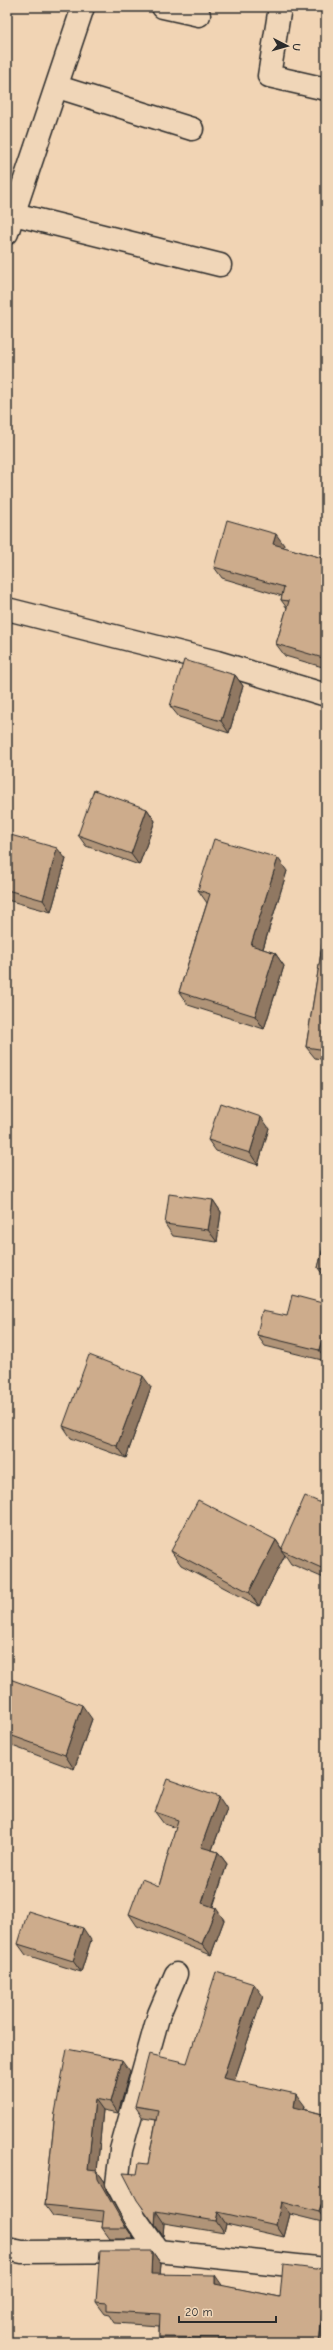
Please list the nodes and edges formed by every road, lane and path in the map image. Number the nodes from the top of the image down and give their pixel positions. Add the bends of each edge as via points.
1 (84, 7) edge
2 (163, 7) edge
3 (280, 7) edge
4 (199, 15) dead end
5 (58, 87) junction
6 (326, 89) edge
7 (192, 129) dead end
8 (11, 223) edge
9 (220, 265) dead end
10 (7, 609) edge
11 (326, 695) edge
12 (176, 1974) dead end
13 (7, 2249) edge
14 (158, 2251) junction
15 (326, 2269) edge

1 - 5 street
2 - 4 street
3 - 6 street via 269,76
5 - 7 street
5 - 8 street
8 - 9 street
10 - 11 street via 217,662
12 - 14 street via 159,2014 123,2143 117,2184 135,2218
13 - 14 street via 22,2252
14 - 15 street

